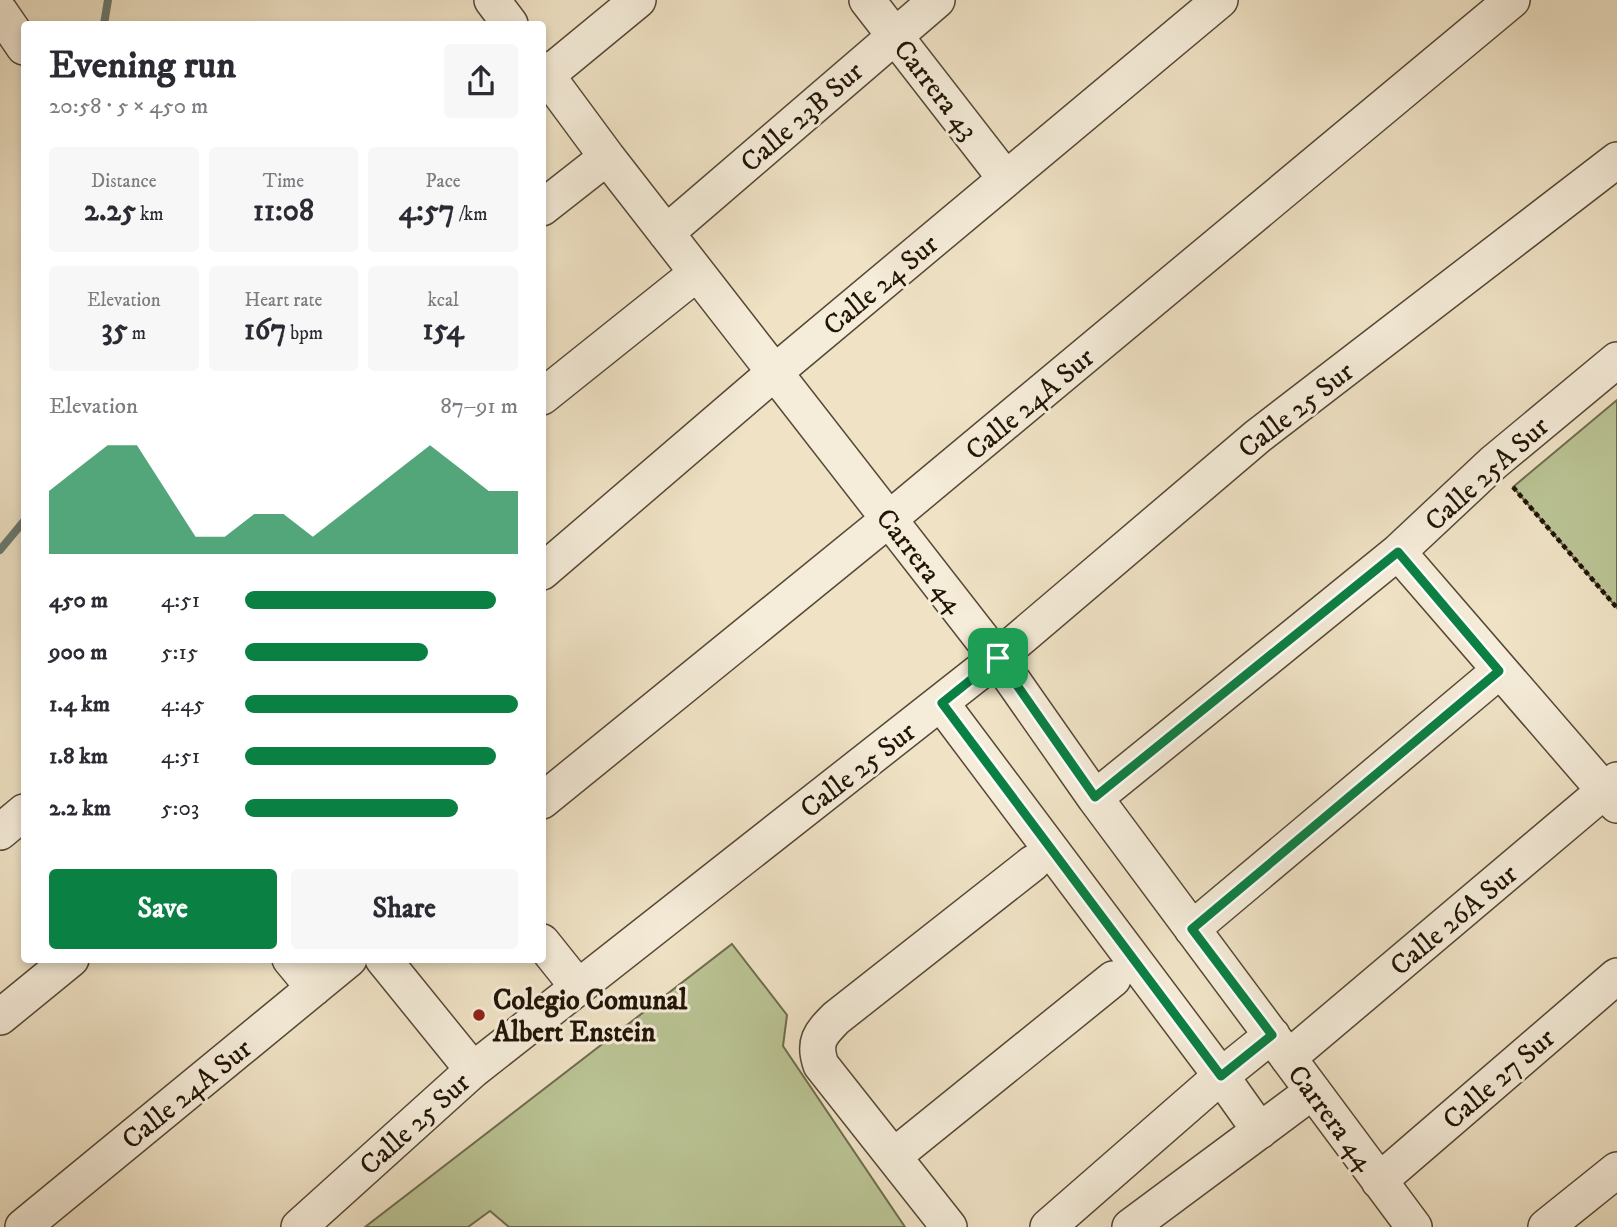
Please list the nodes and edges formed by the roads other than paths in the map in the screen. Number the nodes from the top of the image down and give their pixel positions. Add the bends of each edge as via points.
1 (492, 0) edge
2 (638, 0) edge
3 (867, 0) edge
4 (937, 0) edge
5 (1220, 0) edge
6 (1513, 0) edge
7 (0, 12) edge
8 (508, 21) edge
9 (895, 35) junction
10 (21, 43) edge
11 (546, 71) edge
12 (546, 73) edge
13 (607, 157) junction
14 (1617, 160) edge
15 (1006, 179) junction
16 (546, 205) edge
17 (666, 233) junction
18 (697, 273) junction
19 (1617, 360) edge
20 (775, 372) junction
21 (546, 394) edge
22 (889, 519) junction
23 (1398, 552) junction
24 (546, 569) edge
25 (998, 658) junction
26 (1499, 671) junction
27 (942, 703) junction
28 (1613, 792) edge
29 (1095, 797) junction
30 (546, 798) edge
31 (21, 814) edge
32 (0, 832) edge
33 (1033, 863) dead end
34 (1192, 929) junction
35 (546, 947) edge
36 (66, 963) edge
37 (293, 963) edge
38 (344, 963) edge
39 (386, 963) edge
40 (1617, 976) edge
41 (1113, 979) dead end
42 (578, 987) junction
43 (314, 988) junction
44 (0, 1017) edge
45 (1280, 1047) junction
46 (473, 1070) junction
47 (1221, 1076) junction
48 (1313, 1091) junction
49 (1260, 1131) junction
50 (894, 1156) junction
51 (1617, 1170) edge
52 (1380, 1181) junction
53 (23, 1227) edge
54 (299, 1227) edge
55 (949, 1227) edge
56 (1048, 1227) edge
57 (1130, 1227) edge
58 (1414, 1227) edge
59 (1546, 1227) edge

1 - 8 street
2 - 11 street
3 - 9 street, Carrera 43
4 - 9 street, Calle 23B Sur
5 - 15 street, Calle 24 Sur
6 - 22 street, Calle 24A Sur
7 - 10 street
9 - 15 street, Carrera 43
9 - 17 street, Calle 23B Sur
12 - 13 street, Carrera 44
13 - 16 street
13 - 17 street, Carrera 44
14 - 25 street, Calle 25 Sur via 1258,436
15 - 20 street, Calle 24 Sur
17 - 18 street, Carrera 44
18 - 20 street, Carrera 44
18 - 21 street
19 - 23 street, Calle 25A Sur via 1493,463
20 - 22 street, Carrera 44
20 - 24 street, Calle 24 Sur
22 - 25 street, Carrera 44
22 - 30 street, Calle 24A Sur
23 - 26 street
23 - 29 street, Calle 25A Sur
25 - 27 street, Calle 25 Sur
25 - 29 street, Carrera 44
26 - 28 street
26 - 34 street
27 - 42 street, Calle 25 Sur
27 - 47 street
28 - 45 street, Calle 26A Sur
29 - 34 street, Carrera 44
31 - 32 street
33 - 50 street via 836,1018 818,1040 821,1065
34 - 45 street, Carrera 44
35 - 42 street
36 - 44 street
37 - 43 street
38 - 43 street, Calle 24A Sur
39 - 46 street
40 - 52 street, Calle 27 Sur
41 - 50 street
42 - 46 street, Calle 25 Sur
43 - 53 street, Calle 24A Sur
45 - 47 street, Calle 26A Sur
45 - 48 street, Carrera 44
46 - 54 street, Calle 25 Sur
47 - 49 street
47 - 56 street, Calle 26A Sur
48 - 49 street
48 - 52 street, Carrera 44
49 - 57 street
50 - 55 street
51 - 59 street
52 - 58 street, Carrera 44

